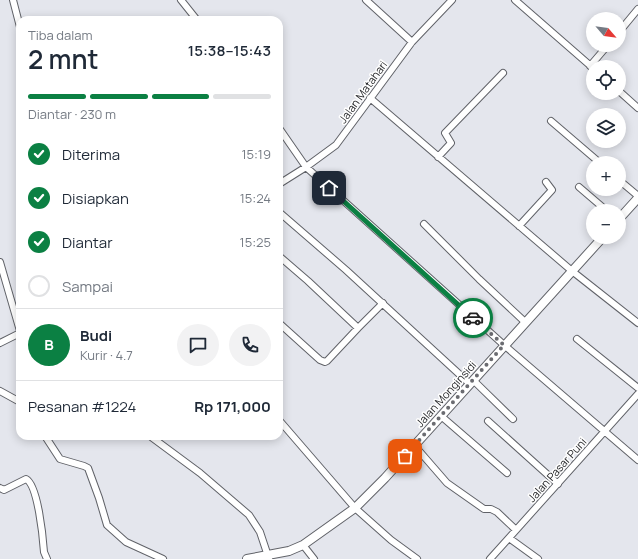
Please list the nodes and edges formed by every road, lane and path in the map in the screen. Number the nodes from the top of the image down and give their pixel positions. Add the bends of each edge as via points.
1 (12, 0) edge
2 (181, 0) edge
3 (366, 0) edge
4 (452, 0) edge
5 (515, 0) edge
6 (638, 9) edge
7 (17, 16) edge
8 (194, 16) edge
9 (626, 24) edge
10 (412, 42) junction
11 (586, 62) edge
12 (503, 74) dead end
13 (626, 97) edge
14 (370, 98) junction
15 (638, 108) edge
16 (551, 120) dead end
17 (283, 134) edge
18 (592, 156) edge
19 (438, 157) junction
20 (306, 167) junction
21 (283, 181) edge
22 (546, 182) dead end
23 (626, 186) edge
24 (579, 187) dead end
25 (638, 197) edge
26 (600, 204) edge
27 (626, 211) edge
28 (283, 216) edge
29 (424, 224) dead end
30 (520, 226) junction
31 (597, 244) edge
32 (283, 259) edge
33 (0, 262) edge
34 (572, 271) junction
35 (383, 303) junction
36 (16, 318) edge
37 (525, 322) junction
38 (638, 324) edge
39 (283, 328) edge
40 (358, 328) junction
41 (16, 334) edge
42 (577, 339) dead end
43 (0, 343) edge
44 (504, 345) junction
45 (472, 382) junction
46 (638, 388) edge
47 (0, 391) edge
48 (638, 394) edge
49 (16, 400) edge
50 (442, 416) junction
51 (513, 419) dead end
52 (488, 421) dead end
53 (283, 425) edge
54 (604, 431) junction
55 (48, 440) edge
56 (155, 440) edge
57 (414, 445) junction
58 (638, 460) edge
59 (507, 473) dead end
60 (558, 484) junction
61 (0, 488) edge
62 (355, 508) junction
63 (516, 530) junction
64 (509, 538) junction
65 (303, 545) junction
66 (268, 558) edge
67 (47, 559) edge
68 (163, 559) edge
69 (247, 559) edge
70 (314, 559) edge
71 (417, 559) edge
72 (490, 559) edge
73 (538, 559) edge

1 - 7 street
2 - 8 street
3 - 10 street
4 - 10 street, Jalan Matahari
5 - 11 street
6 - 9 street
10 - 14 street, Jalan Matahari
12 - 19 street via 445,133 451,142
13 - 15 street
14 - 19 street
14 - 20 street, Jalan Matahari via 336,145
16 - 18 street
17 - 20 street
19 - 30 street
20 - 21 street, Jalan Matahari
20 - 44 street
22 - 30 street via 552,191
23 - 25 street
24 - 26 street
25 - 27 street
28 - 35 street
29 - 37 street
30 - 34 street
31 - 34 street, Jalan Monginsidi
32 - 40 street
33 - 36 street
34 - 37 street, Jalan Monginsidi
34 - 38 street
35 - 40 street
35 - 45 street
37 - 44 street, Jalan Monginsidi
39 - 40 street via 324,362
41 - 43 street
42 - 46 street
44 - 45 street, Jalan Monginsidi
44 - 54 street
45 - 50 street, Jalan Monginsidi
45 - 51 street
47 - 49 street
48 - 54 street, Jalan Pasar Puni
50 - 57 street, Jalan Monginsidi
50 - 59 street
52 - 60 street
53 - 62 street
54 - 58 street
54 - 60 street, Jalan Pasar Puni
55 - 68 street via 60,459 88,468 107,525 126,542
56 - 66 street via 250,515 260,532
57 - 62 street, Jalan Monginsidi via 386,478
57 - 63 street via 447,483 484,509 497,512
60 - 63 street, Jalan Pasar Puni
61 - 67 street via 8,489 26,479 30,482 38,503
62 - 65 street, Jalan Monginsidi
62 - 71 street
63 - 64 street, Jalan Pasar Puni
64 - 72 street, Jalan Pasar Puni
64 - 73 street
65 - 66 street, Jalan Monginsidi
65 - 70 street
66 - 69 street, Jalan Monginsidi

